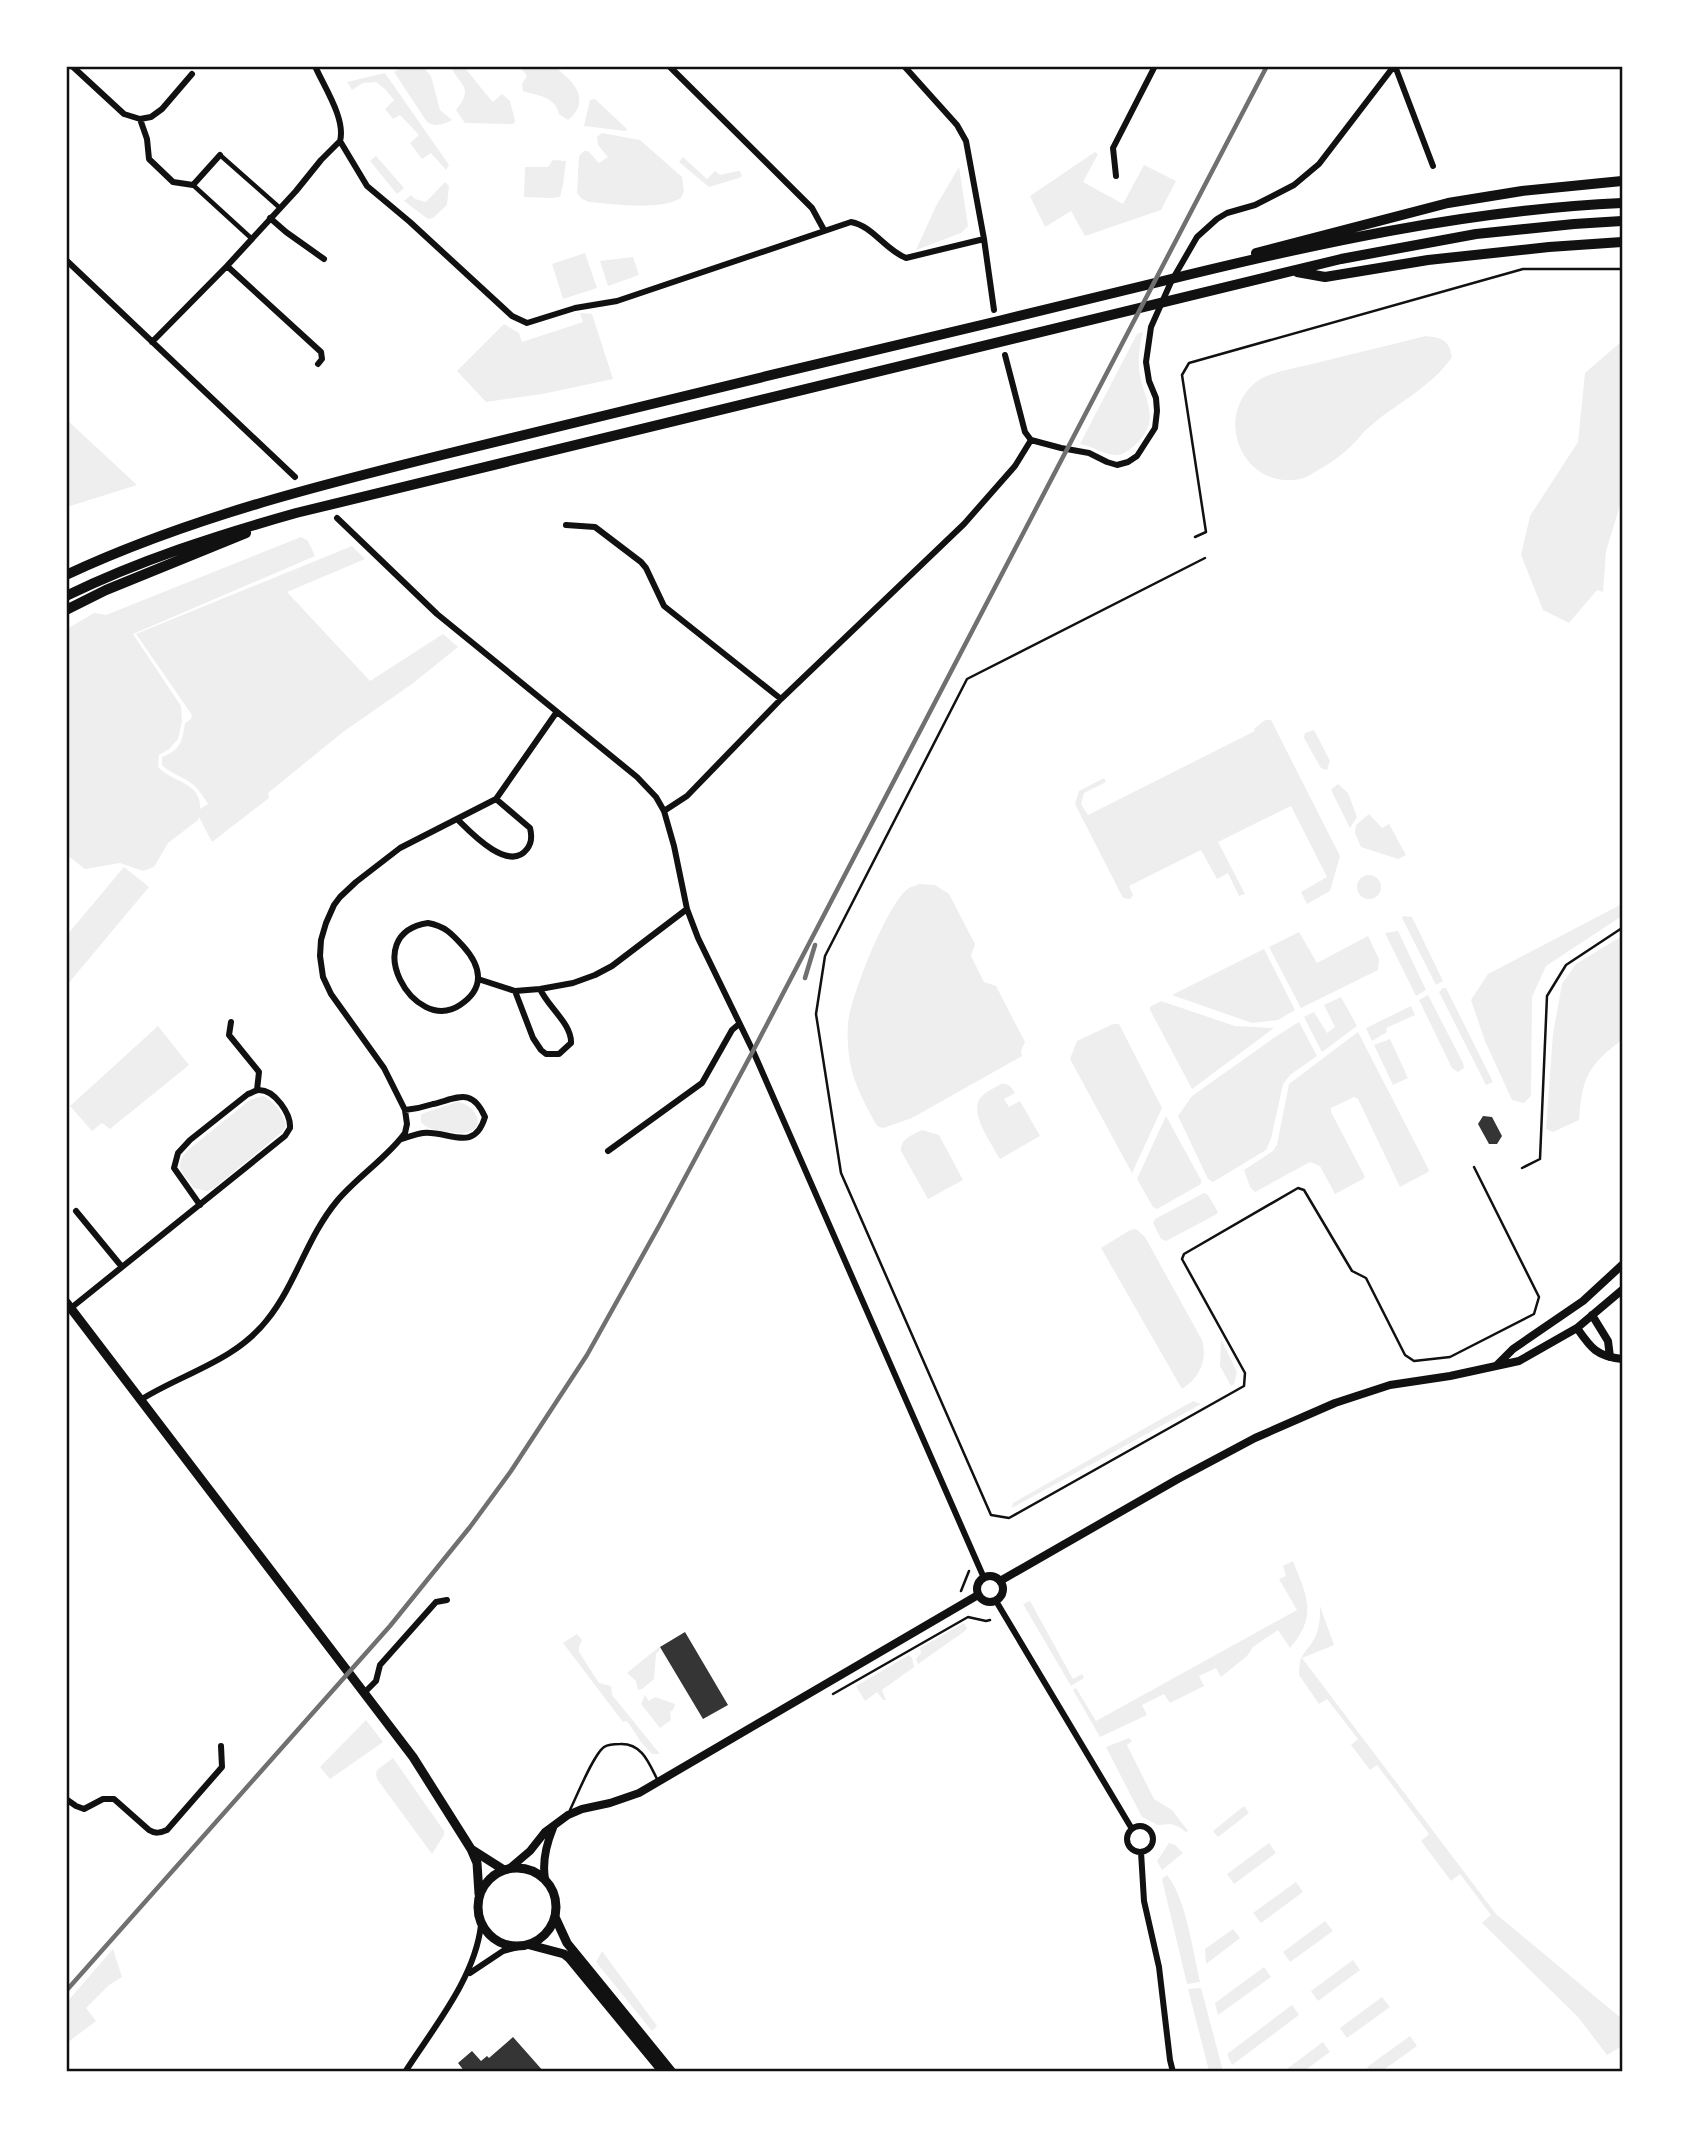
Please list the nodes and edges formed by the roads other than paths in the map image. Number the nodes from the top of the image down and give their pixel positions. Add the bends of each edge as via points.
1 (72, 66) edge
2 (315, 66) edge
3 (669, 66) edge
4 (904, 66) edge
5 (1155, 66) edge
6 (1394, 66) edge
7 (192, 74) dead end
8 (140, 119) junction
9 (340, 141) junction
10 (220, 155) joint
11 (1433, 166) dead end
12 (1116, 176) dead end
13 (1622, 181) edge
14 (193, 185) junction
15 (1622, 203) edge
16 (280, 208) junction
17 (270, 218) junction
18 (1622, 221) edge
19 (824, 230) junction
20 (251, 238) junction
21 (984, 239) junction
22 (1622, 242) edge
23 (324, 259) dead end
24 (66, 260) edge
25 (227, 266) junction
26 (1214, 267) junction
27 (1290, 271) junction
28 (994, 310) dead end
29 (152, 342) junction
30 (1004, 355) dead end
31 (318, 364) dead end
32 (1031, 440) junction
33 (295, 477) dead end
34 (296, 513) junction
35 (337, 518) dead end
36 (566, 525) dead end
37 (96, 561) junction
38 (66, 567) edge
39 (66, 575) edge
40 (66, 596) edge
41 (66, 610) edge
42 (781, 699) junction
43 (556, 713) junction
44 (496, 800) junction
45 (664, 811) junction
46 (457, 820) junction
47 (687, 909) junction
48 (478, 979) junction
49 (540, 989) junction
50 (515, 991) junction
51 (231, 1023) dead end
52 (739, 1024) junction
53 (257, 1090) junction
54 (405, 1110) junction
55 (401, 1139) junction
56 (608, 1151) dead end
57 (200, 1205) junction
58 (76, 1211) dead end
59 (1622, 1265) edge
60 (122, 1267) junction
61 (1619, 1293) edge
62 (1583, 1301) junction
63 (69, 1305) edge
64 (1592, 1315) junction
65 (1577, 1328) junction
66 (1610, 1357) junction
67 (1622, 1359) edge
68 (1496, 1366) junction
69 (142, 1399) junction
70 (984, 1578) junction
71 (1000, 1581) junction
72 (978, 1595) junction
73 (447, 1600) dead end
74 (996, 1601) junction
75 (364, 1693) junction
76 (221, 1746) dead end
77 (659, 1782) junction
78 (66, 1798) edge
79 (568, 1815) junction
80 (555, 1825) junction
81 (1132, 1829) junction
82 (471, 1849) junction
83 (1141, 1852) junction
84 (507, 1869) junction
85 (545, 1879) junction
86 (479, 1894) junction
87 (555, 1917) junction
88 (481, 1925) junction
89 (530, 1945) junction
90 (518, 1947) junction
91 (468, 1975) junction
92 (405, 2071) edge
93 (663, 2071) edge
94 (672, 2071) edge
95 (1173, 2071) edge

1 - 8 street via 124,114
2 - 9 street via 339,117
3 - 19 street via 812,208
4 - 21 street via 963,135
5 - 12 street via 1113,148
6 - 11 street
6 - 32 street via 1307,176 1255,205 1227,213 1197,237 1151,327 1146,362 1157,411 1155,428 1137,456 1117,465 1089,453
7 - 8 street via 162,109
8 - 14 street via 149,159 173,182
9 - 16 street
9 - 19 street via 367,186 512,316 527,323 617,301
10 - 14 street
10 - 16 street
13 - 26 main road via 1448,203 1273,247
14 - 20 street
15 - 26 main road via 1446,222
16 - 17 street
17 - 20 street
17 - 23 street
18 - 27 main road via 1476,234
19 - 21 street via 860,223 906,258
20 - 25 street
21 - 28 street
22 - 27 main road via 1427,260 1325,277
24 - 29 street
25 - 29 street
25 - 31 street via 321,352
26 - 37 main road via 381,470 270,500
27 - 34 main road
29 - 33 street
30 - 32 street
32 - 42 street via 1015,466 964,524
34 - 40 main road via 183,548
34 - 41 main road
35 - 43 street via 437,614
36 - 42 street via 595,527 641,562 664,606
37 - 38 main road
37 - 39 main road
42 - 45 street via 687,796
43 - 44 street
43 - 45 street via 637,776
44 - 46 street
44 - 46 street via 530,828 531,842 522,854 505,856
45 - 47 street
46 - 54 street via 400,848 356,881 334,905 321,940 321,968 331,995 384,1068
47 - 49 street via 612,966 573,983
47 - 52 street
48 - 48 street via 470,954 440,925 417,925 403,934 396,946 400,981 430,1009 442,1012 461,1005 475,990
48 - 50 street
49 - 50 street
49 - 50 street via 571,1036 571,1043 559,1054 546,1054 537,1045
51 - 53 street via 229,1035 259,1072
52 - 56 street via 702,1083
52 - 70 street
53 - 57 street via 178,1153 174,1168
53 - 57 street via 267,1092 282,1106 289,1115 290,1128
54 - 55 street via 407,1124
54 - 55 street via 459,1096 475,1102 485,1117 482,1128 464,1139 424,1133
55 - 69 street via 338,1200 284,1296 252,1336 220,1360
57 - 60 street
58 - 60 street
59 - 62 street
60 - 63 street
61 - 64 street
62 - 64 lane
62 - 68 street
63 - 69 main road
64 - 65 street
64 - 66 street via 1608,1341
65 - 66 street via 1594,1351
65 - 68 street via 1519,1361
66 - 67 street
68 - 71 street via 1390,1385 1335,1403 1255,1438
69 - 75 main road
70 - 71 street
70 - 72 street via 978,1584
71 - 74 street via 1003,1590
72 - 74 street via 984,1601
72 - 77 street
73 - 75 street via 436,1602 380,1665 376,1681
74 - 81 street
75 - 82 main road via 413,1757
76 - 78 street via 222,1767 162,1832 149,1830 114,1799 84,1808
77 - 79 street via 639,1793
77 - 79 lane via 636,1747 604,1747
79 - 80 street
80 - 84 street
80 - 85 street via 545,1852
81 - 83 street via 1128,1845
81 - 83 street via 1144,1827 1152,1836 1152,1844
82 - 84 main road
82 - 86 main road
83 - 95 street via 1144,1900
84 - 85 main road via 523,1868
84 - 86 main road via 493,1875
85 - 87 main road via 555,1897
86 - 88 main road
87 - 89 main road via 546,1934
87 - 94 main road via 567,1943
88 - 90 main road via 495,1941
88 - 91 street
89 - 90 main road
89 - 93 main road via 569,1958
90 - 91 street via 503,1951
91 - 92 street

